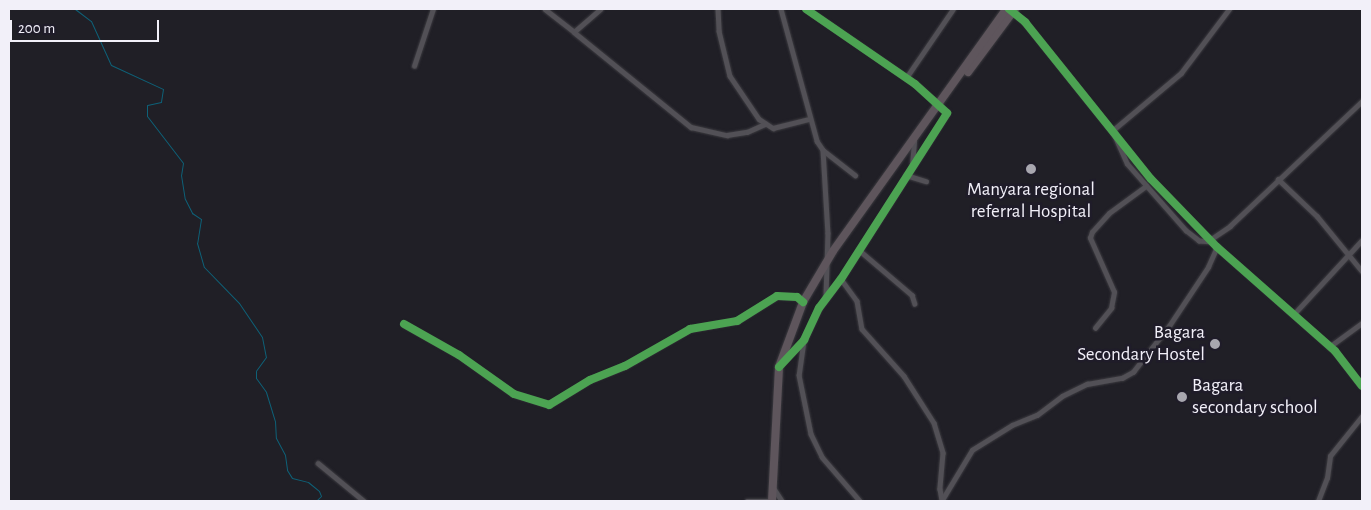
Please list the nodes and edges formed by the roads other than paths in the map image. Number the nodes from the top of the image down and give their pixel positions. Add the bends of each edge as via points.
1 (433, 9) edge
2 (545, 9) edge
3 (600, 9) edge
4 (718, 9) edge
5 (781, 9) edge
6 (806, 9) edge
7 (953, 9) edge
8 (1229, 9) edge
9 (1011, 10) edge
10 (574, 32) junction
11 (414, 66) dead end
12 (906, 78) junction
13 (1362, 101) edge
14 (939, 107) junction
15 (808, 119) junction
16 (765, 124) junction
17 (1112, 131) junction
18 (914, 141) junction
19 (823, 150) junction
20 (912, 167) junction
21 (855, 175) dead end
22 (906, 175) junction
23 (1278, 179) junction
24 (926, 181) dead end
25 (1146, 186) junction
26 (1362, 240) edge
27 (1212, 241) junction
28 (1217, 247) junction
29 (859, 250) junction
30 (1348, 254) junction
31 (827, 261) junction
32 (1362, 271) edge
33 (841, 279) junction
34 (826, 298) junction
35 (803, 302) junction
36 (915, 304) dead end
37 (1294, 314) junction
38 (1362, 323) edge
39 (404, 324) dead end
40 (1095, 328) dead end
41 (804, 340) junction
42 (1329, 347) junction
43 (779, 367) junction
44 (1362, 386) edge
45 (1362, 416) edge
46 (318, 463) dead end
47 (772, 486) junction
48 (761, 500) edge
49 (364, 501) edge
50 (746, 501) edge
51 (772, 501) edge
52 (782, 501) edge
53 (860, 501) edge
54 (943, 501) edge
55 (1318, 501) edge

1 - 11 street
2 - 10 street
3 - 10 street
4 - 16 street via 719,31 730,76 746,103
5 - 15 street via 799,69
6 - 12 street
7 - 12 street
8 - 17 street via 1181,73
9 - 14 highway via 982,56
9 - 17 street via 1025,22
10 - 16 street via 691,127 727,135
12 - 14 street
13 - 23 street
14 - 18 highway
14 - 20 street via 947,113 946,118
15 - 16 street via 772,128
15 - 19 street
17 - 25 street via 1128,164
17 - 27 street via 1151,179
18 - 20 street
18 - 31 highway
19 - 21 street
19 - 31 street
20 - 22 street
22 - 24 street
22 - 29 street
23 - 27 street
23 - 30 street via 1316,216
25 - 27 street via 1192,236
25 - 40 street via 1109,213 1092,232 1090,238 1114,292 1111,308
26 - 30 street
27 - 28 street
28 - 37 street
28 - 54 street via 1208,267 1173,320 1133,372 1122,378 1087,384 1062,396 1037,415 1012,425 972,450
29 - 33 street
29 - 36 street via 912,295
30 - 32 street
30 - 37 street
31 - 34 street
31 - 35 highway
33 - 34 street
33 - 54 street via 857,302 862,329 904,376 934,422 943,453 940,489
34 - 41 street
35 - 39 street via 789,295 777,296 737,321 690,329 625,366 590,380 549,405 514,394 452,351
35 - 43 highway
37 - 42 street
38 - 42 street
41 - 43 street
41 - 53 street via 799,375 812,434 822,457
42 - 44 street via 1347,364
43 - 47 highway
45 - 55 street via 1330,456 1328,478
46 - 49 street
47 - 51 highway
47 - 52 street
48 - 50 street
48 - 51 street

